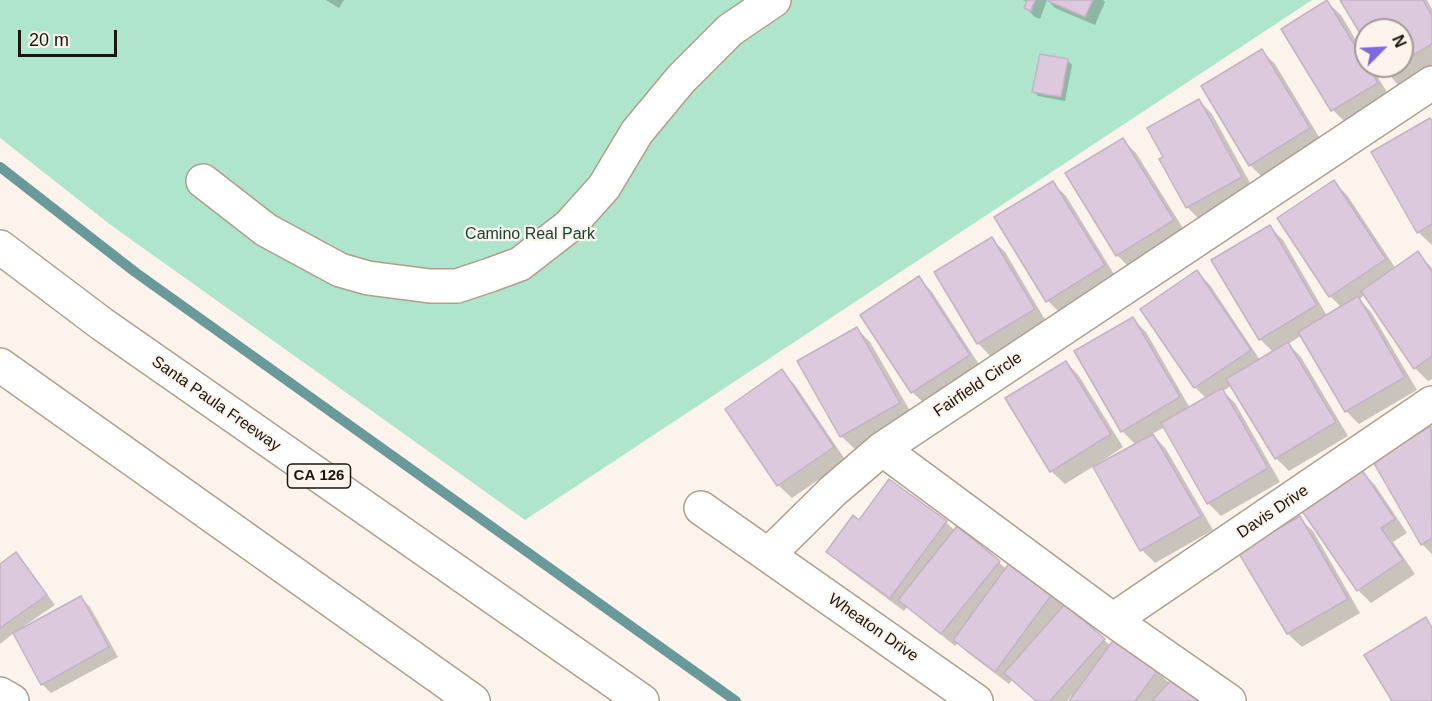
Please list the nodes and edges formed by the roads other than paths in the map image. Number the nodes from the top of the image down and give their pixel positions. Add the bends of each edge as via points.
1 (774, 0) edge
2 (1432, 83) edge
3 (203, 181) dead end
4 (0, 247) edge
5 (0, 365) edge
6 (0, 383) edge
7 (1432, 403) edge
8 (70, 415) junction
9 (882, 449) junction
10 (701, 508) dead end
11 (769, 554) junction
12 (1113, 620) junction
13 (0, 694) edge
14 (12, 701) edge
15 (473, 701) edge
16 (642, 701) edge
17 (976, 701) edge
18 (1229, 701) edge

1 - 3 main road via 730,30 681,79 637,132 604,187 569,226 520,264 490,276 457,286 430,286 340,270 266,230
2 - 9 main road, Fairfield Circle
4 - 16 main road, Santa Paula Freeway / CA 126 via 102,324
5 - 8 main road
6 - 8 main road
7 - 12 main road, Davis Drive
8 - 15 main road
9 - 11 main road
9 - 12 main road
10 - 11 main road, Wheaton Drive
11 - 17 main road, Wheaton Drive
12 - 18 main road
13 - 14 main road

